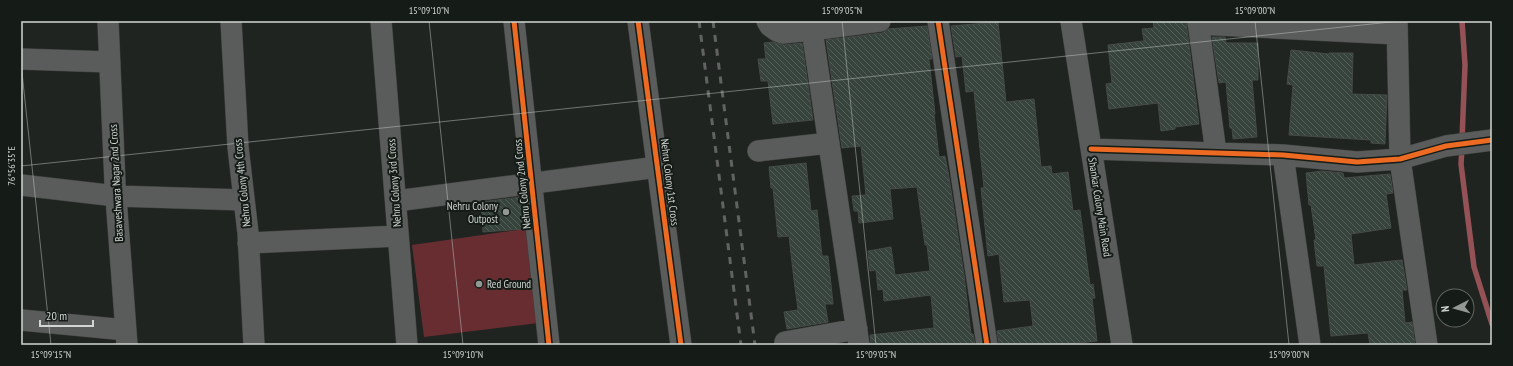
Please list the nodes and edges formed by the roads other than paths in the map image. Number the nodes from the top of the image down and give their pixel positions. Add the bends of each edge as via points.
1 (108, 21) edge
2 (232, 21) edge
3 (381, 21) edge
4 (514, 21) edge
5 (638, 21) edge
6 (767, 21) edge
7 (880, 21) edge
8 (938, 21) edge
9 (1071, 21) edge
10 (1198, 22) edge
11 (1397, 28) edge
12 (812, 30) junction
13 (21, 59) edge
14 (110, 62) junction
15 (1488, 140) edge
16 (829, 143) junction
17 (1091, 149) junction
18 (758, 151) dead end
19 (1216, 153) junction
20 (1283, 155) junction
21 (1400, 159) junction
22 (658, 167) junction
23 (532, 182) junction
24 (21, 185) edge
25 (116, 196) junction
26 (244, 200) junction
27 (396, 201) junction
28 (398, 236) junction
29 (248, 243) junction
30 (21, 320) edge
31 (127, 337) edge
32 (858, 337) edge
33 (785, 342) dead end
34 (254, 345) edge
35 (407, 345) edge
36 (549, 345) edge
37 (681, 345) edge
38 (987, 345) edge
39 (1122, 345) edge
40 (1310, 345) edge
41 (1427, 345) edge

1 - 14 street, Basaveshwara Nagar 2nd Cross
2 - 26 street, Nehru Colony 4th Cross via 238,147
3 - 27 street, Nehru Colony 3rd Cross
4 - 23 street, Nehru Colony 2nd Cross
5 - 22 street, Nehru Colony 1st Cross
6 - 12 street via 770,26 783,33
7 - 12 street
8 - 38 street
9 - 17 street, Shankar Colony Main Road
10 - 11 street
10 - 19 street
11 - 21 street
12 - 16 street
13 - 14 street
14 - 25 street, Basaveshwara Nagar 2nd Cross
15 - 21 street via 1446,146
16 - 18 street
16 - 32 street
17 - 19 street
17 - 39 street, Shankar Colony Main Road
19 - 20 street
20 - 21 street via 1357,162
20 - 40 street
21 - 41 street
22 - 23 street
22 - 37 street, Nehru Colony 1st Cross
23 - 27 street
23 - 36 street, Nehru Colony 2nd Cross
24 - 25 street
25 - 26 street
25 - 31 street, Basaveshwara Nagar 2nd Cross
26 - 29 street, Nehru Colony 4th Cross
27 - 28 street, Nehru Colony 3rd Cross
28 - 29 street
28 - 35 street, Nehru Colony 3rd Cross
29 - 34 street, Nehru Colony 4th Cross
30 - 31 street
32 - 33 street

